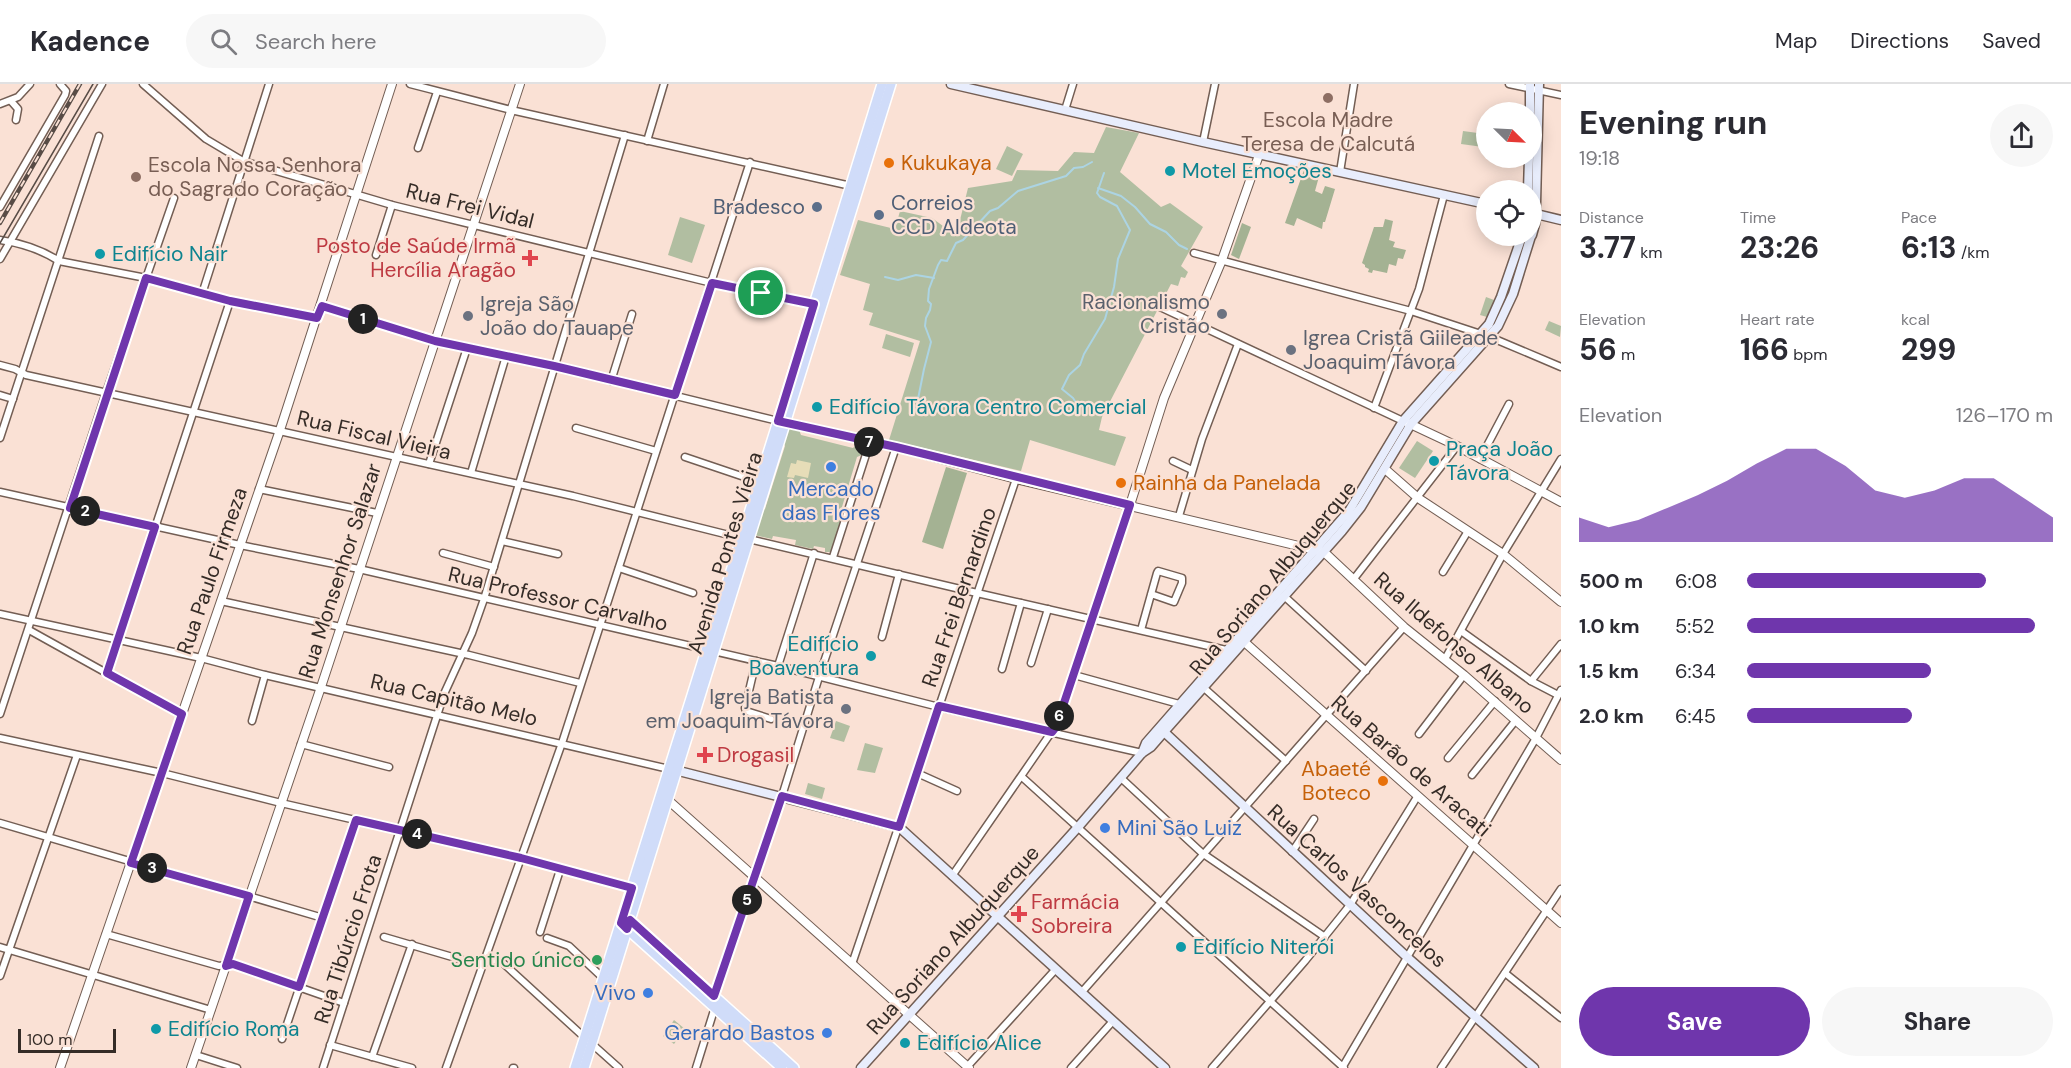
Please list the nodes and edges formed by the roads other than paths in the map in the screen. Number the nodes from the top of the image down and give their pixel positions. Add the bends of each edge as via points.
1 (30, 84) edge
2 (60, 84) edge
3 (102, 84) edge
4 (143, 84) edge
5 (269, 84) edge
6 (392, 84) edge
7 (410, 84) edge
8 (520, 84) edge
9 (664, 84) edge
10 (882, 84) edge
11 (891, 84) edge
12 (951, 84) edge
13 (1074, 84) edge
14 (1215, 84) edge
15 (1354, 84) edge
16 (1509, 84) edge
17 (1534, 87) edge
18 (436, 92) junction
19 (1561, 95) edge
20 (11, 101) junction
21 (1532, 102) edge
22 (0, 104) edge
23 (511, 110) junction
24 (1065, 110) junction
25 (16, 120) dead end
26 (625, 135) junction
27 (99, 136) dead end
28 (647, 141) junction
29 (1203, 142) junction
30 (418, 148) dead end
31 (1259, 155) junction
32 (243, 161) junction
33 (750, 162) junction
34 (1340, 172) junction
35 (1533, 180) edge
36 (851, 186) junction
37 (356, 193) junction
38 (1444, 195) junction
39 (174, 198) dead end
40 (1476, 202) edge
41 (392, 205) junction
42 (0, 207) edge
43 (1542, 215) edge
44 (1561, 220) edge
45 (474, 225) junction
46 (0, 240) edge
47 (11, 242) junction
48 (1519, 246) edge
49 (1527, 246) edge
50 (589, 253) junction
51 (1194, 253) dead end
52 (376, 255) dead end
53 (0, 259) edge
54 (1222, 260) junction
55 (59, 261) junction
56 (146, 278) junction
57 (712, 283) junction
58 (202, 294) junction
59 (230, 301) junction
60 (814, 304) junction
61 (322, 306) junction
62 (1160, 307) dead end
63 (1412, 311) junction
64 (632, 314) dead end
65 (317, 318) junction
66 (1196, 325) junction
67 (1486, 335) junction
68 (435, 341) junction
69 (1238, 344) junction
70 (467, 348) junction
71 (506, 356) junction
72 (0, 365) edge
73 (554, 366) junction
74 (1561, 368) edge
75 (21, 374) junction
76 (611, 381) junction
77 (106, 393) junction
78 (0, 395) edge
79 (675, 395) junction
80 (13, 399) junction
81 (1509, 404) dead end
82 (1374, 408) junction
83 (193, 412) junction
84 (782, 422) junction
85 (1407, 422) junction
86 (576, 428) dead end
87 (280, 430) junction
88 (0, 438) edge
89 (870, 442) junction
90 (1457, 446) junction
91 (896, 447) junction
92 (656, 451) junction
93 (396, 456) junction
94 (685, 458) dead end
95 (1480, 459) junction
96 (1561, 459) edge
97 (1173, 461) dead end
98 (429, 464) junction
99 (1384, 469) junction
100 (1192, 470) junction
101 (471, 473) junction
102 (1017, 479) junction
103 (759, 482) junction
104 (520, 484) junction
105 (259, 489) junction
106 (0, 492) edge
107 (1542, 492) junction
108 (1418, 498) junction
109 (1561, 502) edge
110 (1130, 505) junction
111 (1358, 505) junction
112 (70, 508) junction
113 (637, 511) junction
114 (377, 513) junction
115 (1179, 516) junction
116 (155, 527) junction
117 (1468, 531) junction
118 (745, 538) junction
119 (502, 541) junction
120 (240, 545) junction
121 (1320, 550) junction
122 (443, 553) dead end
123 (814, 553) junction
124 (558, 554) dead end
125 (1503, 554) junction
126 (833, 557) junction
127 (858, 564) junction
128 (494, 567) junction
129 (619, 568) junction
130 (359, 569) junction
131 (1443, 572) dead end
132 (898, 574) junction
133 (1353, 580) junction
134 (693, 593) dead end
135 (977, 593) junction
136 (1151, 594) junction
137 (1284, 596) junction
138 (484, 599) junction
139 (221, 601) junction
140 (1561, 602) edge
141 (1021, 603) junction
142 (1048, 609) junction
143 (0, 614) edge
144 (1093, 618) junction
145 (32, 621) junction
146 (601, 625) junction
147 (339, 627) junction
148 (1404, 627) junction
149 (29, 630) junction
150 (1141, 630) junction
151 (1461, 631) junction
152 (882, 637) dead end
153 (1241, 639) junction
154 (118, 640) junction
155 (1561, 644) edge
156 (710, 650) junction
157 (1229, 652) junction
158 (462, 653) junction
159 (201, 658) junction
160 (1445, 659) junction
161 (756, 661) junction
162 (1031, 663) dead end
163 (778, 666) junction
164 (1002, 669) dead end
165 (1366, 671) junction
166 (107, 673) junction
167 (265, 675) junction
168 (1074, 675) junction
169 (1464, 675) junction
170 (819, 677) junction
171 (1531, 681) junction
172 (580, 683) junction
173 (321, 687) junction
174 (1204, 688) junction
175 (1560, 693) edge
176 (1495, 701) junction
177 (1179, 704) junction
178 (939, 706) junction
179 (0, 714) edge
180 (182, 714) junction
181 (438, 715) junction
182 (1326, 716) junction
183 (771, 719) dead end
184 (1516, 720) junction
185 (252, 721) dead end
186 (1162, 730) junction
187 (1052, 732) junction
188 (1419, 735) dead end
189 (0, 738) edge
190 (1536, 738) junction
191 (562, 743) junction
192 (301, 744) junction
193 (1142, 753) junction
194 (77, 755) junction
195 (1448, 758) dead end
196 (1561, 760) edge
197 (1286, 761) junction
198 (389, 767) dead end
199 (673, 770) junction
200 (162, 773) junction
201 (917, 773) junction
202 (1472, 775) dead end
203 (1022, 777) junction
204 (1121, 778) junction
205 (957, 791) dead end
206 (782, 796) junction
207 (1417, 797) junction
208 (668, 800) junction
209 (281, 803) junction
210 (1244, 807) junction
211 (1314, 819) dead end
212 (356, 820) junction
213 (0, 823) edge
214 (1079, 826) junction
215 (899, 827) junction
216 (402, 830) junction
217 (48, 838) junction
218 (1474, 844) junction
219 (1292, 852) junction
220 (1202, 854) junction
221 (521, 858) junction
222 (131, 863) junction
223 (560, 870) junction
224 (952, 876) junction
225 (755, 878) junction
226 (632, 888) junction
227 (1561, 889) edge
228 (249, 896) junction
229 (1160, 902) junction
230 (1350, 905) junction
231 (1547, 910) junction
232 (323, 918) junction
233 (997, 918) junction
234 (1561, 923) edge
235 (626, 924) junction
236 (540, 932) dead end
237 (106, 934) junction
238 (384, 937) dead end
239 (1325, 937) junction
240 (547, 939) dead end
241 (412, 944) junction
242 (0, 947) edge
243 (9, 950) junction
244 (1408, 958) junction
245 (484, 963) junction
246 (852, 964) junction
247 (226, 966) junction
248 (1055, 969) junction
249 (1505, 973) junction
250 (92, 975) junction
251 (0, 976) edge
252 (603, 978) junction
253 (299, 987) junction
254 (1081, 993) junction
255 (714, 996) junction
256 (1271, 1000) junction
257 (344, 1003) junction
258 (715, 1007) junction
259 (211, 1010) junction
260 (911, 1014) junction
261 (1476, 1016) junction
262 (1561, 1018) edge
263 (1113, 1022) junction
264 (282, 1039) dead end
265 (588, 1040) junction
266 (330, 1045) junction
267 (196, 1055) junction
268 (372, 1058) junction
269 (1532, 1067) edge
270 (60, 1068) edge
271 (191, 1068) edge
272 (237, 1068) edge
273 (322, 1068) edge
274 (412, 1068) edge
275 (446, 1068) edge
276 (575, 1068) edge
277 (584, 1068) edge
278 (619, 1068) edge
279 (696, 1068) edge
280 (782, 1068) edge
281 (794, 1068) edge
282 (861, 1068) edge
283 (968, 1068) edge
284 (1071, 1068) edge
285 (1165, 1068) edge
286 (1212, 1068) edge
287 (1343, 1068) edge
288 (1441, 1068) edge

1 - 20 street
2 - 42 street via 66,91
3 - 47 street
4 - 32 street, Rua Frei Vidal via 206,139
5 - 32 street
6 - 37 street, Rua Paulo Firmeza
7 - 18 street
8 - 23 street, Rua Monsenhor Salazar
9 - 28 street
10 - 36 main road, Avenida Pontes Vieira
11 - 84 main road, Avenida Pontes Vieira
12 - 24 main road
13 - 24 street
14 - 29 street
15 - 34 street
16 - 17 street
17 - 19 street
17 - 21 main road
17 - 35 main road
18 - 23 street
18 - 30 street
20 - 22 street
20 - 25 street via 18,109
23 - 26 street
23 - 45 street, Rua Monsenhor Salazar
24 - 29 main road
26 - 28 street
26 - 50 street, Rua Tibúrcio Frota
27 - 55 street
28 - 33 street
29 - 31 main road
31 - 34 main road
31 - 54 street
32 - 37 street, Rua Frei Vidal
32 - 58 street
33 - 36 street
33 - 57 street
34 - 38 main road
36 - 60 main road, Avenida Pontes Vieira
37 - 41 street, Rua Frei Vidal
37 - 61 street, Rua Paulo Firmeza
38 - 40 main road
38 - 63 street
39 - 56 street
41 - 45 street, Rua Frei Vidal
41 - 52 street
43 - 44 main road
45 - 50 street, Rua Frei Vidal
45 - 68 street, Rua Monsenhor Salazar
46 - 47 street
47 - 53 street
47 - 55 street
48 - 67 main road
49 - 67 main road via 1506,310
50 - 57 street, Rua Frei Vidal
50 - 73 street, Rua Tibúrcio Frota
51 - 54 street
54 - 63 street
54 - 66 street
55 - 56 street
55 - 75 street
56 - 58 street
56 - 77 street
57 - 60 street, Rua Frei Vidal
57 - 79 street
58 - 59 street
59 - 65 street
59 - 83 street
60 - 84 main road, Avenida Pontes Vieira
61 - 65 street, Rua Paulo Firmeza
61 - 68 street
62 - 66 street
63 - 67 street
63 - 82 street
64 - 76 street
65 - 87 street, Rua Paulo Firmeza
66 - 69 street
66 - 110 street via 1164,398
67 - 74 street
67 - 85 main road, Rua Soriano Albuquerque
68 - 70 street
68 - 93 street, Rua Monsenhor Salazar
69 - 82 street
69 - 100 street
70 - 71 street
70 - 98 street
71 - 73 street
71 - 101 street
72 - 75 street, Rua Fiscal Vieira
73 - 76 street
73 - 104 street, Rua Tibúrcio Frota
75 - 77 street, Rua Fiscal Vieira
75 - 80 street
76 - 79 street
77 - 83 street, Rua Fiscal Vieira
77 - 112 street
78 - 80 street
79 - 84 street
79 - 92 street
80 - 88 street
81 - 95 street
82 - 85 street
83 - 87 street, Rua Fiscal Vieira
83 - 116 street
84 - 89 street
84 - 103 main road, Avenida Pontes Vieira
84 - 118 main road, Avenida Pontes Vieira
85 - 90 street
85 - 99 main road, Rua Soriano Albuquerque
85 - 111 main road, Rua Soriano Albuquerque
86 - 92 street
87 - 93 street, Rua Fiscal Vieira
87 - 105 street, Rua Paulo Firmeza
89 - 91 street
89 - 126 street
90 - 95 street
90 - 108 street
91 - 102 street
91 - 127 street
92 - 113 street
93 - 98 street, Rua Fiscal Vieira
93 - 114 street, Rua Monsenhor Salazar
94 - 103 street
95 - 107 street
96 - 107 street
97 - 100 street
98 - 101 street, Rua Fiscal Vieira
99 - 108 street
99 - 111 main road, Rua Soriano Albuquerque
100 - 115 street
101 - 104 street, Rua Fiscal Vieira
102 - 110 street
102 - 135 street, Rua Frei Bernardino
103 - 118 main road, Avenida Pontes Vieira
104 - 113 street, Rua Fiscal Vieira
104 - 119 street, Rua Tibúrcio Frota
105 - 114 street
105 - 120 street, Rua Paulo Firmeza
106 - 112 street, Rua Professor Carvalho
107 - 109 street
107 - 125 street
108 - 117 street
108 - 133 street
110 - 115 street
110 - 144 street
111 - 121 main road, Rua Soriano Albuquerque
112 - 116 street, Rua Professor Carvalho
112 - 145 street
113 - 118 street, Rua Fiscal Vieira
113 - 129 street
114 - 130 street, Rua Monsenhor Salazar
115 - 121 street
116 - 120 street, Rua Professor Carvalho
116 - 154 street
117 - 125 street
117 - 131 street
118 - 123 street, Rua Fiscal Vieira
118 - 156 main road, Avenida Pontes Vieira
119 - 124 street
119 - 128 street, Rua Tibúrcio Frota
120 - 130 street, Rua Professor Carvalho
120 - 139 street, Rua Paulo Firmeza
121 - 133 street, Rua Ildefonso Albano
121 - 137 main road, Rua Soriano Albuquerque
121 - 153 main road, Rua Soriano Albuquerque
122 - 128 street
123 - 126 street, Rua Fiscal Vieira
123 - 163 street
125 - 140 street
125 - 151 street
126 - 127 street, Rua Fiscal Vieira
127 - 132 street, Rua Fiscal Vieira
127 - 170 street
128 - 138 street, Rua Tibúrcio Frota
129 - 134 street
129 - 146 street
130 - 138 street, Rua Professor Carvalho
130 - 147 street, Rua Monsenhor Salazar
132 - 135 street, Rua Fiscal Vieira
132 - 152 street
133 - 148 street, Rua Ildefonso Albano
135 - 141 street, Rua Fiscal Vieira
135 - 178 street, Rua Frei Bernardino
136 - 136 street via 1158,571 1182,578 1174,602
136 - 150 street
137 - 153 main road, Rua Soriano Albuquerque
137 - 165 street
138 - 146 street, Rua Professor Carvalho
138 - 158 street, Rua Tibúrcio Frota
139 - 147 street
139 - 159 street, Rua Paulo Firmeza
141 - 142 street, Rua Fiscal Vieira
141 - 164 street
142 - 144 street, Rua Fiscal Vieira
142 - 162 street
143 - 145 street, Rua Capitão Melo
144 - 150 street, Rua Fiscal Vieira
144 - 168 street
145 - 149 street
145 - 154 street, Rua Capitão Melo
146 - 156 street, Rua Professor Carvalho
146 - 172 street
147 - 158 street
147 - 173 street, Rua Monsenhor Salazar
148 - 160 street, Rua Ildefonso Albano
148 - 165 street
149 - 166 street
149 - 179 street
150 - 157 street, Rua Fiscal Vieira
151 - 160 street
151 - 171 street
153 - 157 main road, Rua Soriano Albuquerque
153 - 182 street, Rua Barão de Aracati
154 - 159 street, Rua Capitão Melo
154 - 166 street
155 - 171 street
156 - 161 street, Rua Professor Carvalho
156 - 199 main road, Avenida Pontes Vieira
157 - 174 main road, Rua Soriano Albuquerque
157 - 177 main road, Rua Soriano Albuquerque
158 - 172 street
158 - 181 street, Rua Tibúrcio Frota
159 - 167 street, Rua Capitão Melo
159 - 180 street, Rua Paulo Firmeza
160 - 169 street, Rua Ildefonso Albano
161 - 163 street, Rua Professor Carvalho
161 - 183 street via 745,708
163 - 170 street, Rua Professor Carvalho
165 - 182 street
166 - 180 street
167 - 173 street, Rua Capitão Melo
167 - 185 street
168 - 177 street
168 - 187 street
169 - 176 street, Rua Ildefonso Albano
169 - 188 street
170 - 178 street, Rua Professor Carvalho
170 - 206 street
171 - 175 street
172 - 191 street
173 - 181 street, Rua Capitão Melo
173 - 192 street, Rua Monsenhor Salazar
174 - 186 main road, Rua Soriano Albuquerque
174 - 197 street
175 - 190 street
176 - 184 street, Rua Ildefonso Albano
176 - 195 street
177 - 186 main road, Rua Soriano Albuquerque
178 - 187 street, Rua Professor Carvalho
178 - 201 street, Rua Frei Bernardino
180 - 200 street, Rua Paulo Firmeza
181 - 191 street, Rua Capitão Melo
181 - 216 street, Rua Tibúrcio Frota
182 - 197 street
182 - 207 street, Rua Barão de Aracati
184 - 190 street, Rua Ildefonso Albano
184 - 202 street
186 - 193 main road, Rua Soriano Albuquerque
186 - 210 main road, Rua Carlos Vasconcelos
187 - 193 street, Rua Professor Carvalho
187 - 203 street
189 - 194 street
190 - 196 street, Rua Ildefonso Albano
190 - 218 street
191 - 199 street, Rua Capitão Melo
191 - 221 street
192 - 198 street
192 - 209 street, Rua Monsenhor Salazar
193 - 204 main road, Rua Soriano Albuquerque
194 - 200 street
194 - 217 street
197 - 210 street
199 - 206 main road, Rua Capitão Melo
199 - 208 main road, Avenida Pontes Vieira
199 - 226 main road, Avenida Pontes Vieira
200 - 209 street
200 - 222 street, Rua Paulo Firmeza
201 - 205 street
201 - 215 street, Rua Frei Bernardino
203 - 214 street
203 - 224 street
204 - 214 main road, Rua Soriano Albuquerque
204 - 220 street
206 - 215 main road, Rua Capitão Melo
206 - 225 street
207 - 218 street, Rua Barão de Aracati
207 - 230 street
208 - 225 street
208 - 235 main road, Avenida Pontes Vieira
209 - 212 street
209 - 228 street, Rua Monsenhor Salazar
210 - 219 main road, Rua Carlos Vasconcelos
210 - 220 street
211 - 219 street
212 - 216 street
212 - 232 street
213 - 217 street
214 - 229 street
214 - 233 main road, Rua Soriano Albuquerque
215 - 224 main road
215 - 246 street, Rua Frei Bernardino
216 - 221 street
216 - 257 street, Rua Tibúrcio Frota
217 - 222 street
217 - 243 street
218 - 231 street, Rua Barão de Aracati
218 - 244 street
219 - 230 main road, Rua Carlos Vasconcelos
220 - 229 street
220 - 239 street
221 - 223 street
221 - 245 street
222 - 228 street
222 - 237 street, Rua Paulo Firmeza
223 - 226 street
223 - 236 street
224 - 233 main road
225 - 246 street
225 - 255 street
226 - 235 main road, Avenida Pontes Vieira
227 - 231 street
228 - 232 street
228 - 247 street, Rua Monsenhor Salazar
229 - 254 street
229 - 256 street
230 - 239 street
230 - 244 main road, Rua Carlos Vasconcelos
231 - 234 street, Rua Barão de Aracati
231 - 249 street
232 - 253 street
233 - 248 main road
233 - 260 main road, Rua Soriano Albuquerque
235 - 252 main road, Avenida Pontes Vieira
235 - 255 main road
235 - 258 main road
235 - 265 main road, Avenida Pontes Vieira
237 - 247 street
237 - 250 street, Rua Paulo Firmeza
238 - 241 street
239 - 256 street
240 - 252 street via 569,946
241 - 245 street
241 - 268 street
242 - 243 street
243 - 250 street
243 - 251 street
244 - 261 main road, Rua Carlos Vasconcelos
244 - 287 street
245 - 265 street via 502,963
245 - 275 street
246 - 260 street
247 - 253 street via 233,964
247 - 259 street, Rua Monsenhor Salazar
248 - 254 main road
248 - 283 street
249 - 261 street
249 - 262 street
250 - 259 street
250 - 270 street, Rua Paulo Firmeza
252 - 265 main road, Avenida Pontes Vieira
253 - 257 street
253 - 264 street
254 - 263 main road
255 - 281 main road
256 - 286 street
256 - 287 street
257 - 266 street, Rua Tibúrcio Frota
258 - 279 street
258 - 280 main road
259 - 267 street, Rua Monsenhor Salazar
260 - 282 main road, Rua Soriano Albuquerque
260 - 283 street
261 - 269 main road, Rua Carlos Vasconcelos
261 - 288 street
263 - 284 street
263 - 285 main road
265 - 276 main road, Avenida Pontes Vieira
265 - 277 main road, Avenida Pontes Vieira
265 - 278 street
266 - 268 street
266 - 273 street, Rua Tibúrcio Frota
267 - 271 street, Rua Monsenhor Salazar
267 - 272 street
268 - 274 street

